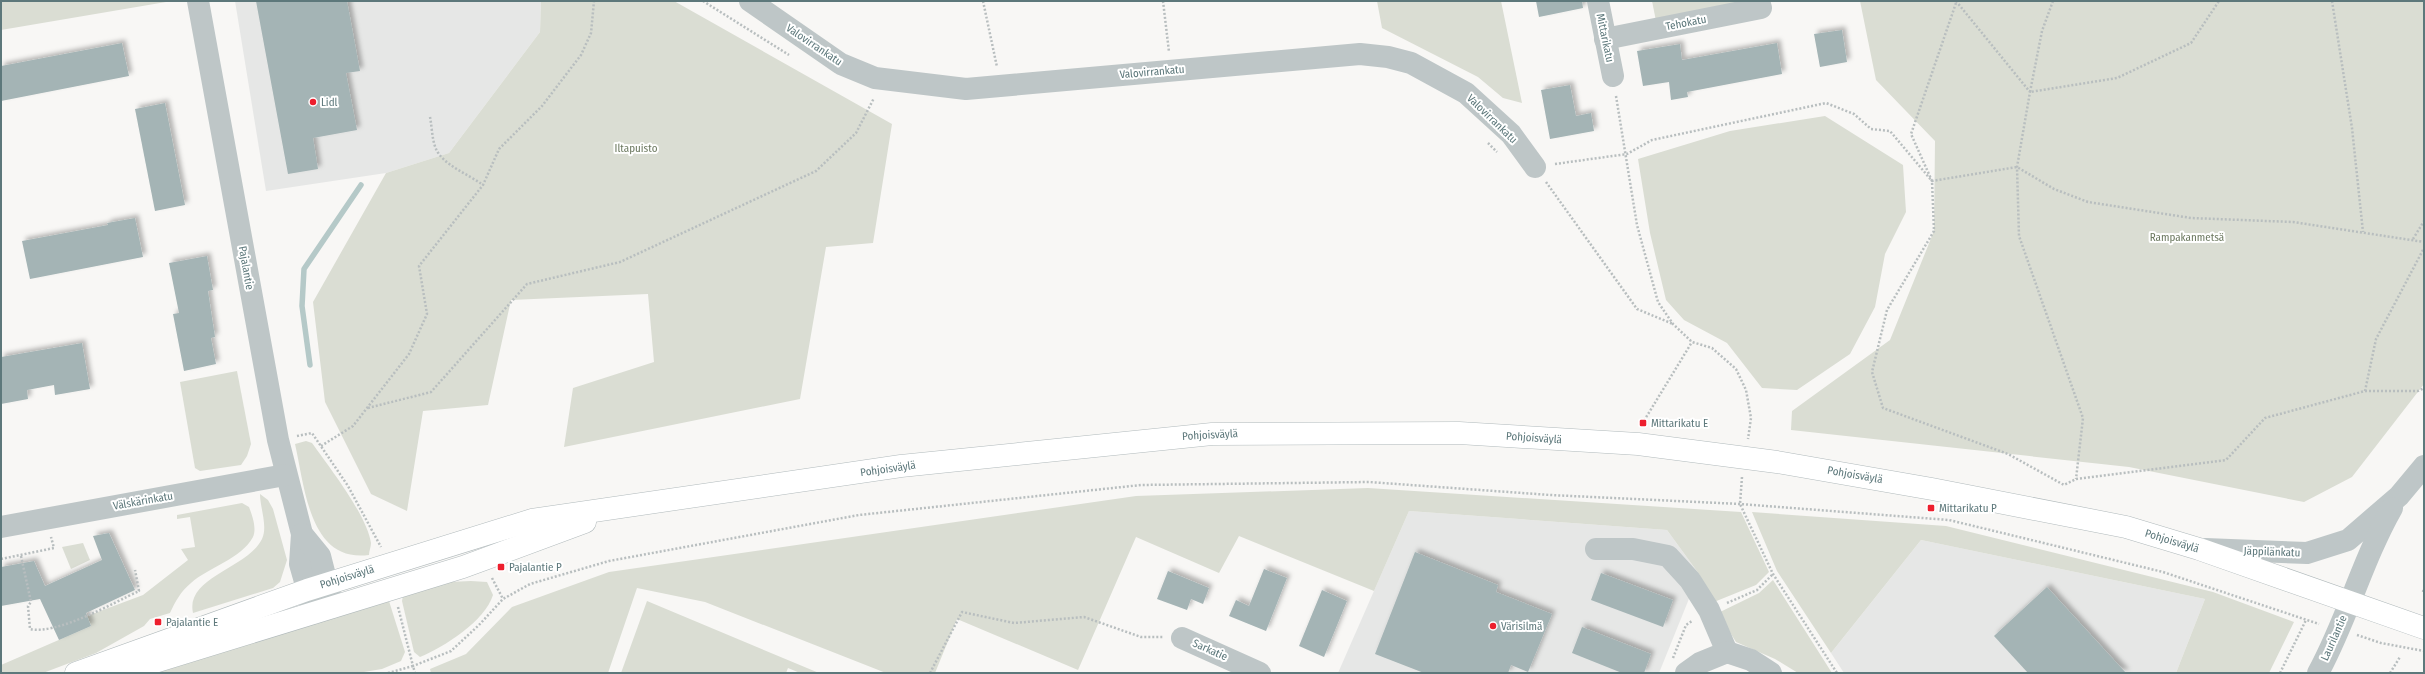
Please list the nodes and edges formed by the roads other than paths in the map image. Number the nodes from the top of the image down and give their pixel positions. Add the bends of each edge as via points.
1 (198, 1) edge
2 (750, 1) edge
3 (1598, 1) edge
4 (1759, 1) edge
5 (1605, 39) junction
6 (1613, 76) road end
7 (1535, 167) road end
8 (2424, 466) edge
9 (285, 475) junction
10 (2399, 496) junction
11 (624, 508) junction
12 (1, 527) edge
13 (1596, 549) dead end
14 (2199, 549) junction
15 (317, 587) junction
16 (2350, 602) junction
17 (324, 610) junction
18 (2424, 628) edge
19 (1182, 638) road end
20 (1720, 655) junction
21 (1679, 666) edge
22 (76, 673) edge
23 (117, 673) edge
24 (1260, 673) edge
25 (1771, 673) edge
26 (2318, 673) edge

1 - 9 street, Pajalantie
2 - 7 street, Valovirrankatu via 841,64 875,78 966,89 1360,54 1388,57 1411,63 1466,93 1511,134
3 - 5 street, Mittarikatu
4 - 5 street, Tehokatu via 1761,8
5 - 6 street, Mittarikatu
8 - 10 street, Jäppilänkatu
9 - 12 street, Välskärinkatu
9 - 15 street, Pajalantie via 302,534 300,564
10 - 14 street, Jäppilänkatu via 2348,540 2307,553
10 - 16 street, Jäppilänkatu via 2376,536
11 - 14 main road, Pohjoisväylä via 901,466 1212,434 1459,433 1638,444 1777,462 1940,490 2126,527
11 - 15 main road, Pohjoisväylä via 532,520
11 - 17 main road, Pohjoisväylä via 463,567
13 - 20 street via 1633,549 1668,556 1690,580 1709,610
14 - 16 main road, Pohjoisväylä
15 - 17 street, Pajalantie
15 - 22 main road, Pohjoisväylä
16 - 18 main road, Pohjoisväylä
16 - 26 street, Laurilantie
17 - 23 main road, Pohjoisväylä
19 - 24 street, Sarkatie
20 - 21 street
20 - 25 street via 1751,660

